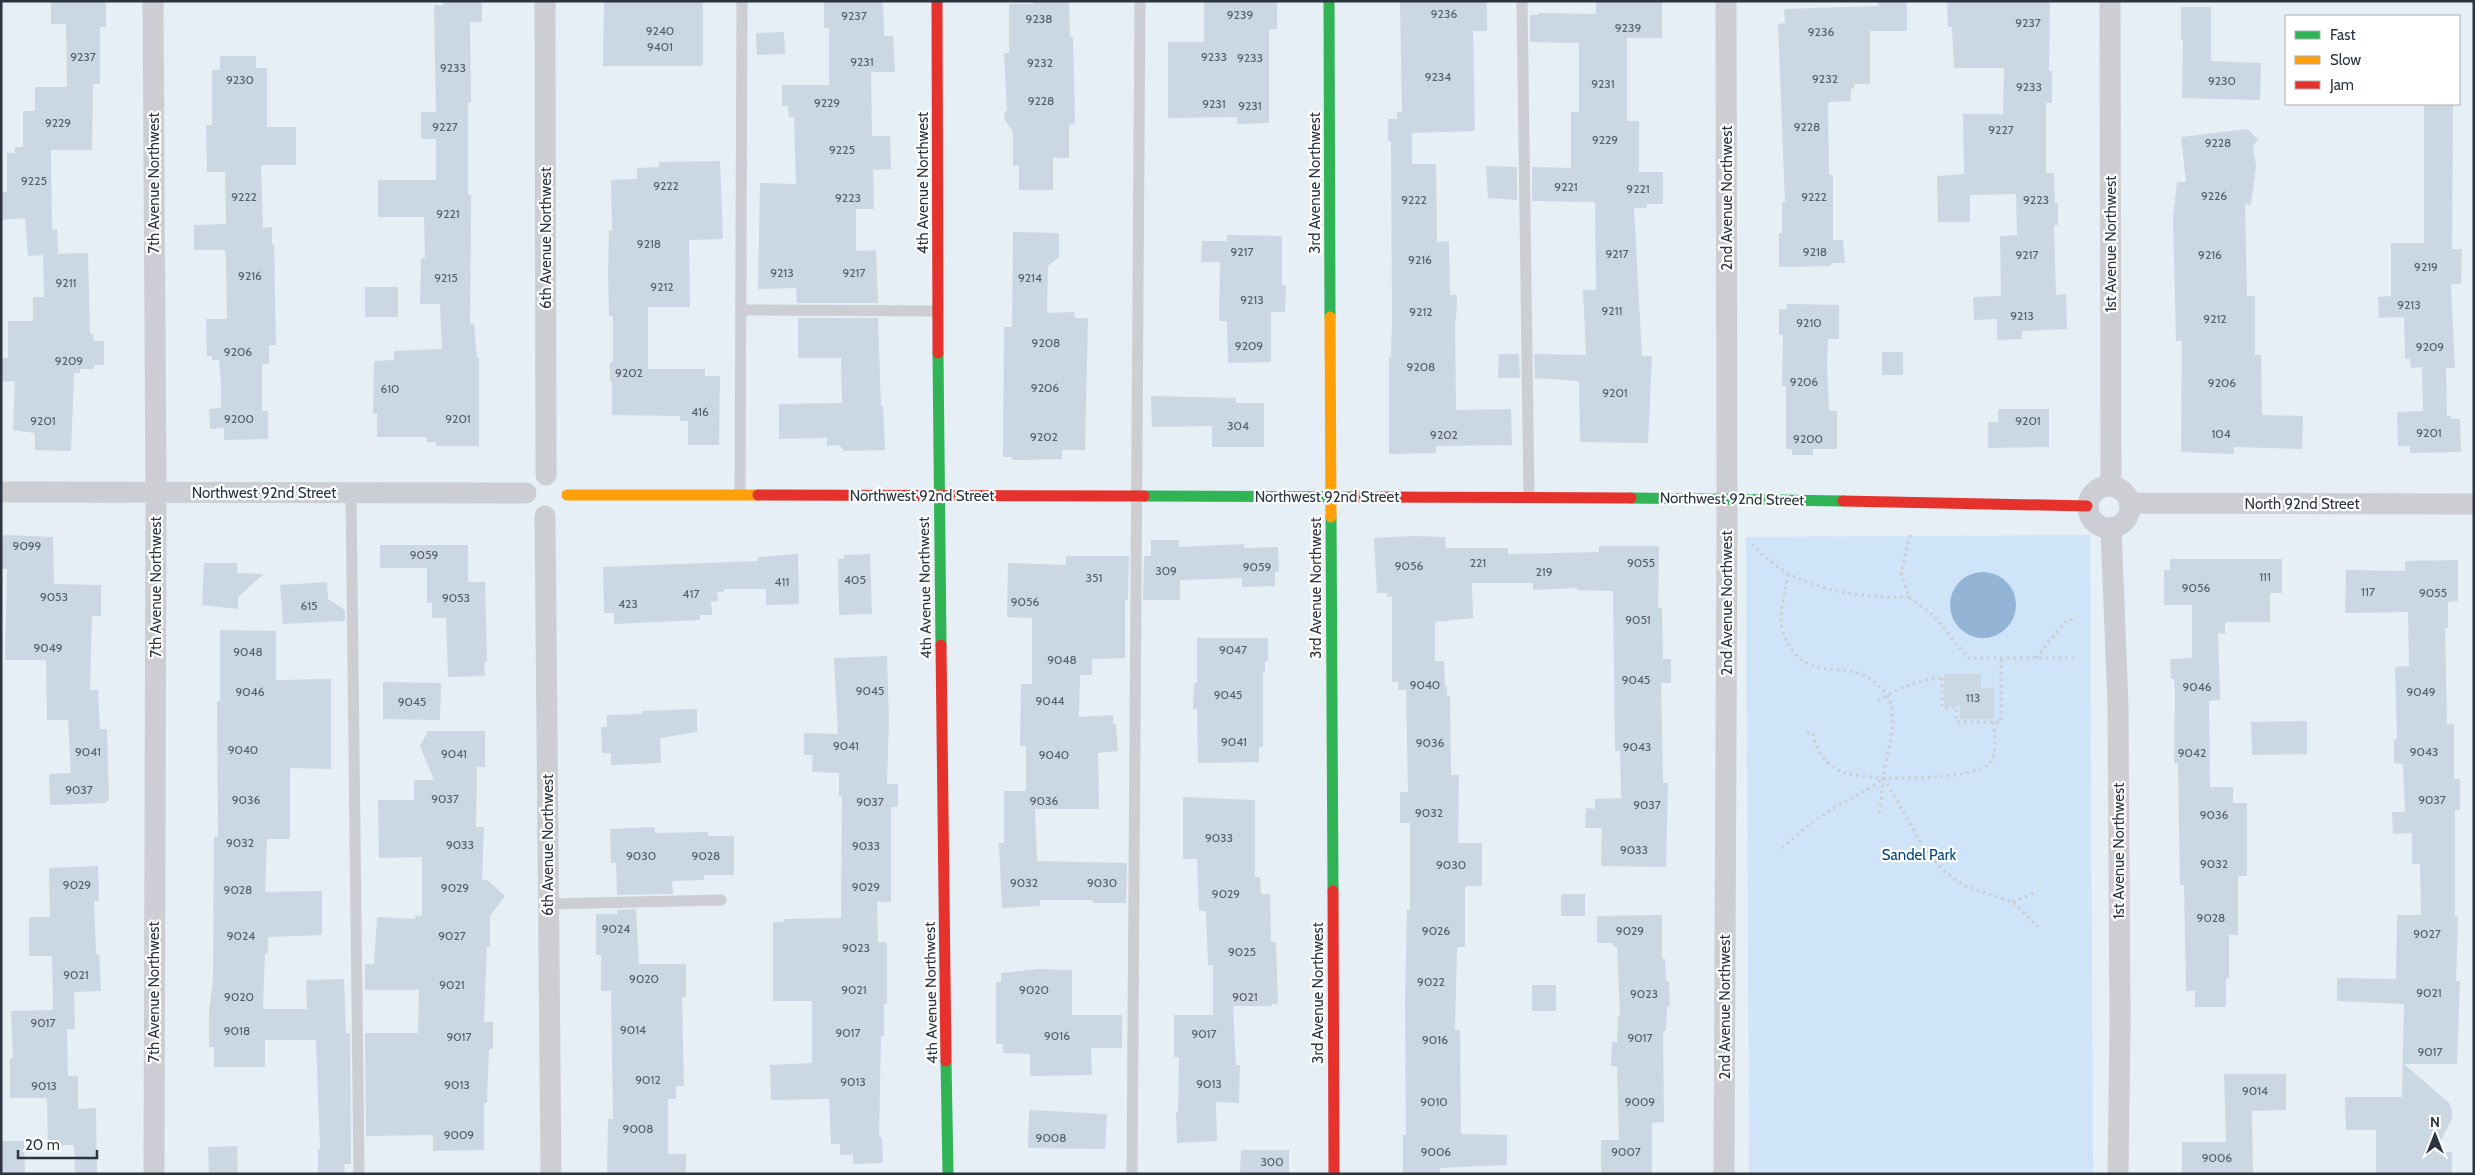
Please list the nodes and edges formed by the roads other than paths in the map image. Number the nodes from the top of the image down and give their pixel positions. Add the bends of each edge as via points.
1 (153, 1) edge
2 (545, 1) edge
3 (742, 1) edge
4 (937, 1) edge
5 (1140, 1) edge
6 (1329, 1) edge
7 (1522, 1) edge
8 (1726, 1) edge
9 (2110, 1) edge
10 (741, 310) junction
11 (938, 311) junction
12 (546, 475) junction
13 (2111, 486) junction
14 (1, 492) edge
15 (156, 493) junction
16 (526, 493) junction
17 (351, 494) junction
18 (567, 495) junction
19 (740, 495) junction
20 (939, 496) junction
21 (1138, 496) junction
22 (1331, 497) junction
23 (1529, 498) junction
24 (1727, 498) junction
25 (2129, 503) junction
26 (2474, 504) edge
27 (2087, 506) junction
28 (545, 516) junction
29 (2111, 528) junction
30 (722, 900) dead end
31 (548, 904) junction
32 (154, 1174) edge
33 (359, 1174) edge
34 (551, 1174) edge
35 (948, 1174) edge
36 (1132, 1174) edge
37 (1334, 1174) edge
38 (1724, 1174) edge
39 (2118, 1174) edge

1 - 15 street, 7th Avenue Northwest
2 - 12 street, 6th Avenue Northwest
3 - 10 lane
4 - 11 street, 4th Avenue Northwest
5 - 21 lane
6 - 22 street, 3rd Avenue Northwest
7 - 23 lane
8 - 24 street, 2nd Avenue Northwest
9 - 13 street, 1st Avenue Northwest
10 - 11 lane
10 - 19 lane
11 - 20 street, 4th Avenue Northwest
12 - 16 street via 530,482
12 - 18 street via 560,480
13 - 25 street via 2123,492
13 - 27 street via 2098,488
14 - 15 street, Northwest 92nd Street
15 - 17 street, Northwest 92nd Street
15 - 32 street, 7th Avenue Northwest
16 - 17 street, Northwest 92nd Street
16 - 28 street via 530,508
17 - 33 lane
18 - 19 street, Northwest 92nd Street
18 - 28 street via 561,510
19 - 20 street, Northwest 92nd Street
20 - 21 street, Northwest 92nd Street
20 - 35 street, 4th Avenue Northwest
21 - 22 street, Northwest 92nd Street
21 - 36 lane
22 - 23 street, Northwest 92nd Street
22 - 37 street, 3rd Avenue Northwest
23 - 24 street, Northwest 92nd Street
24 - 27 street, Northwest 92nd Street
24 - 38 street, 2nd Avenue Northwest
25 - 26 street, North 92nd Street
25 - 29 street via 2124,522
27 - 29 street via 2091,520 2104,528
28 - 31 street, 6th Avenue Northwest
29 - 39 street, 1st Avenue Northwest via 2118,705
30 - 31 lane
31 - 34 street, 6th Avenue Northwest

